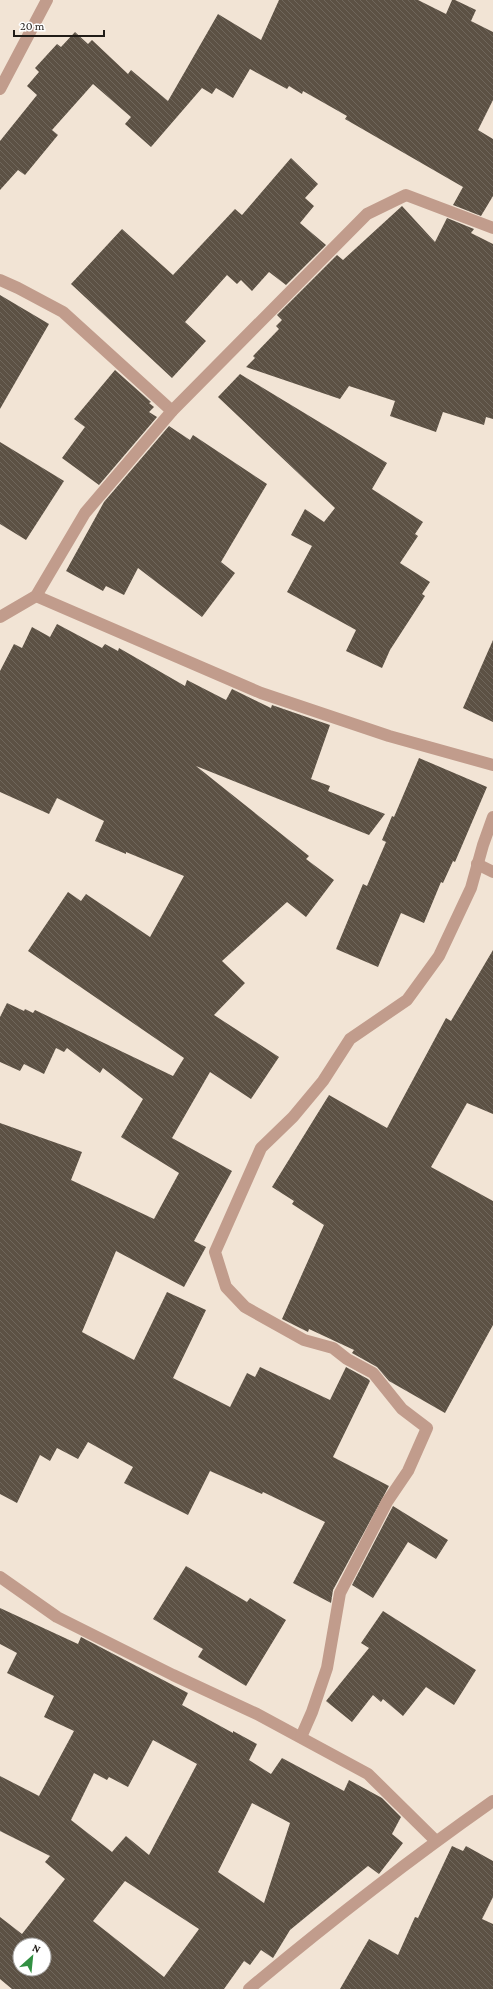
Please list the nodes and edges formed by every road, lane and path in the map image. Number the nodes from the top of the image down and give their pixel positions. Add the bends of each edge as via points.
1 (47, 0) edge
2 (0, 89) edge
3 (493, 228) edge
4 (0, 280) edge
5 (172, 411) junction
6 (36, 596) junction
7 (0, 617) edge
8 (493, 765) edge
9 (493, 817) edge
10 (477, 864) junction
11 (493, 872) edge
12 (0, 1577) edge
13 (301, 1737) junction
14 (493, 1800) edge
15 (436, 1841) junction
16 (249, 1989) edge

1 - 2 street
3 - 5 street via 406,195 367,214
4 - 5 street via 62,312
5 - 6 street via 85,513
6 - 7 street
6 - 8 street via 261,692 389,736
9 - 10 street
10 - 11 street
10 - 13 street via 471,888 439,956 407,1000 350,1039 323,1081 293,1117 261,1148 215,1252 226,1287 245,1307 304,1340 333,1348 373,1373 402,1409 427,1428 408,1471 387,1502 340,1593 327,1668
12 - 13 street via 57,1617
13 - 15 street via 368,1774
14 - 15 street
15 - 16 street via 305,1942

